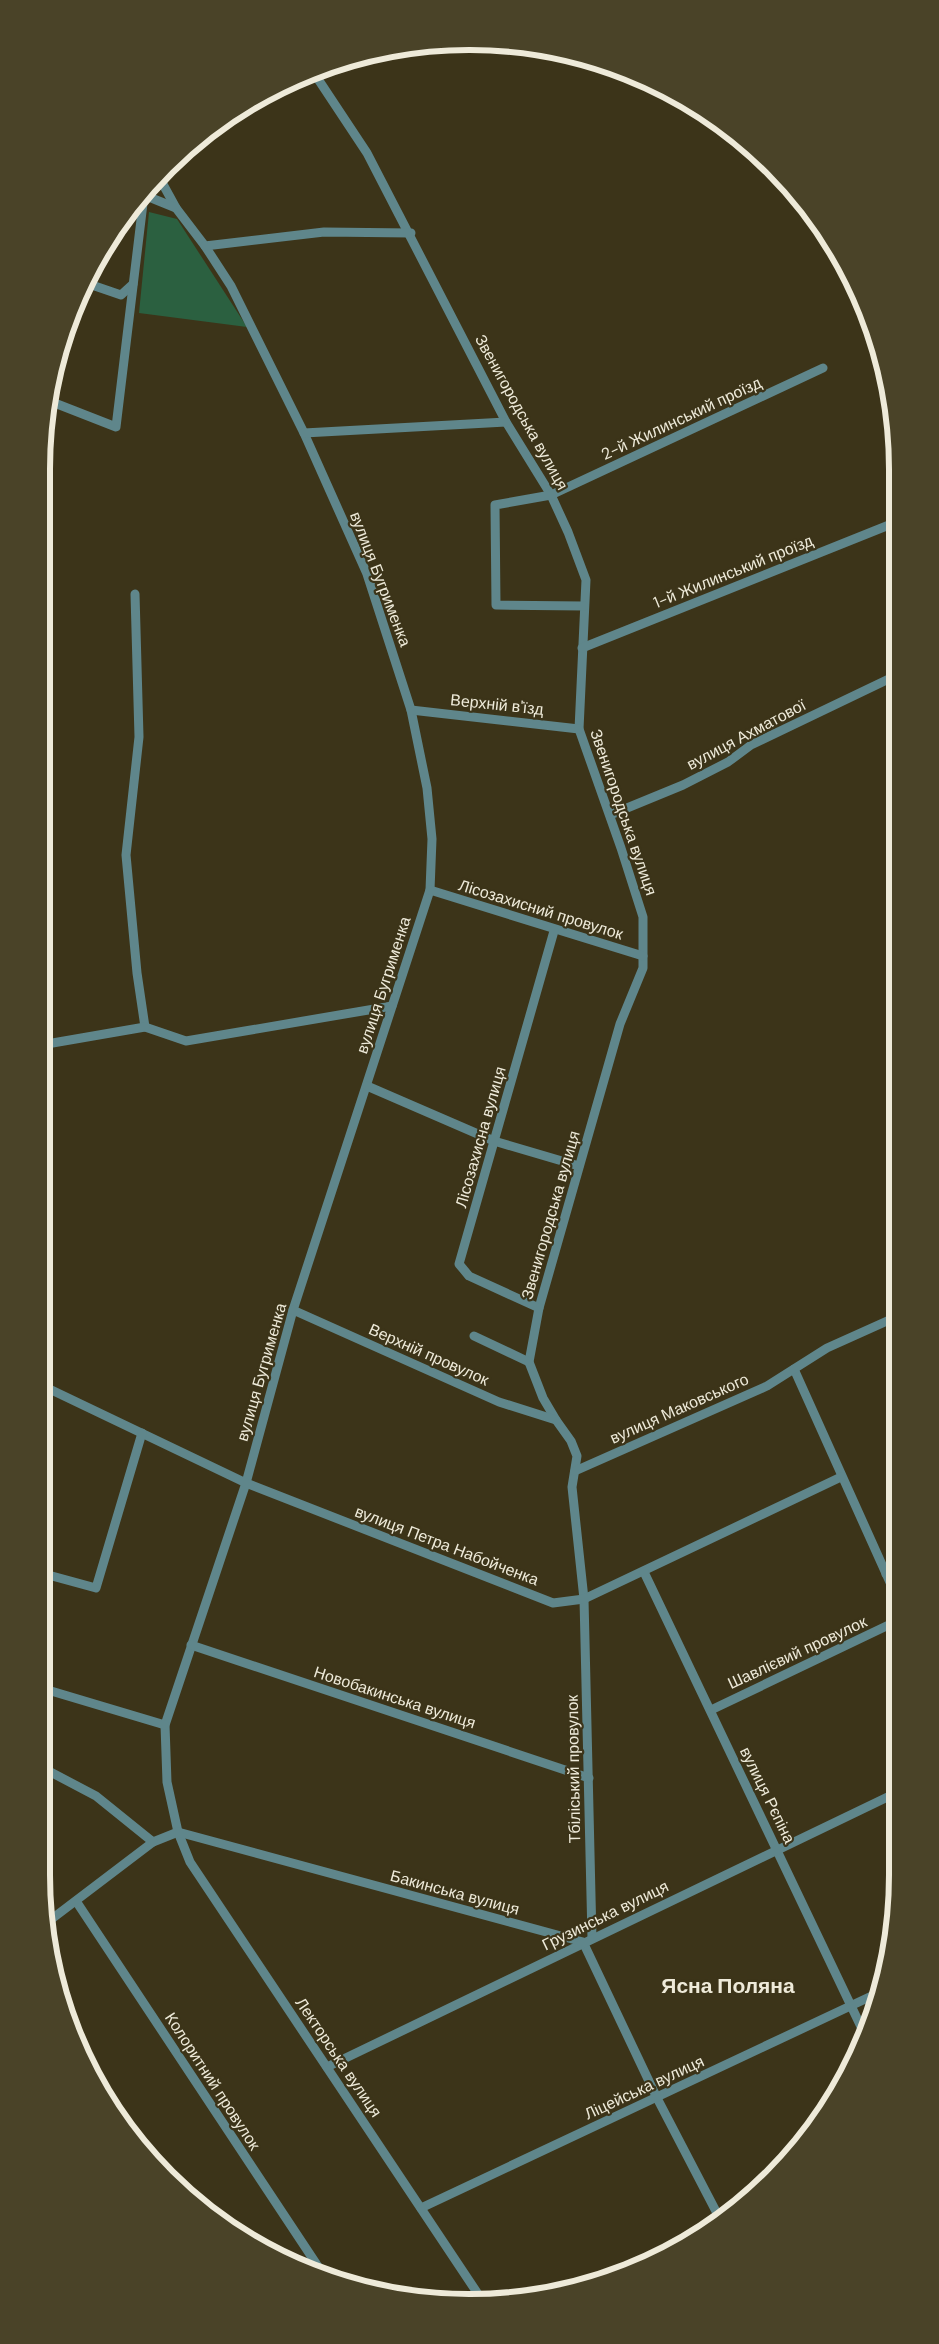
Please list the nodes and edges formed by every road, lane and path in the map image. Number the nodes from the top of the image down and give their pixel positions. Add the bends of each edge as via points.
1 (318, 79) edge
2 (163, 184) edge
3 (151, 196) edge
4 (142, 208) edge
5 (176, 208) junction
6 (410, 234) junction
7 (205, 246) junction
8 (133, 284) junction
9 (92, 285) edge
10 (823, 368) dead end
11 (56, 403) edge
12 (506, 422) junction
13 (304, 433) junction
14 (551, 495) junction
15 (889, 525) edge
16 (135, 594) dead end
17 (584, 606) junction
18 (582, 648) junction
19 (889, 679) edge
20 (411, 710) junction
21 (579, 729) junction
22 (610, 815) junction
23 (430, 890) junction
24 (554, 931) junction
25 (643, 956) junction
26 (392, 1006) junction
27 (145, 1027) junction
28 (50, 1043) edge
29 (367, 1086) junction
30 (494, 1141) junction
31 (579, 1166) junction
32 (538, 1308) junction
33 (293, 1310) junction
34 (889, 1320) edge
35 (474, 1336) dead end
36 (529, 1362) junction
37 (794, 1370) junction
38 (50, 1389) edge
39 (556, 1420) junction
40 (142, 1433) junction
41 (575, 1471) junction
42 (842, 1477) junction
43 (246, 1483) junction
44 (644, 1572) junction
45 (889, 1573) edge
46 (886, 1574) junction
47 (50, 1575) edge
48 (889, 1581) edge
49 (584, 1600) junction
50 (889, 1625) edge
51 (191, 1645) junction
52 (50, 1691) edge
53 (710, 1710) junction
54 (165, 1725) junction
55 (50, 1772) edge
56 (589, 1778) junction
57 (889, 1796) edge
58 (178, 1832) junction
59 (153, 1842) junction
60 (777, 1848) junction
61 (76, 1901) junction
62 (53, 1918) edge
63 (587, 1940) junction
64 (871, 1997) edge
65 (852, 2006) junction
66 (861, 2025) edge
67 (327, 2067) junction
68 (657, 2098) junction
69 (421, 2208) junction
70 (717, 2213) edge
71 (316, 2265) edge
72 (478, 2294) edge

1 - 6 street, Звенигородська вулиця via 367,153
2 - 5 street, вулиця Бугрименка
3 - 5 street
4 - 8 street
5 - 7 street, вулиця Бугрименка
6 - 7 street via 324,232
6 - 12 street, Звенигородська вулиця
7 - 13 street, вулиця Бугрименка via 230,286
8 - 9 street via 121,295
8 - 11 street via 116,427
10 - 14 street, 2-й Жилинський проїзд
12 - 13 street
12 - 14 street, Звенигородська вулиця
13 - 20 street, вулиця Бугрименка via 367,574
14 - 17 street, Звенигородська вулиця via 586,580
14 - 17 street, 2-й Жилинський проїзд via 495,505 496,605
15 - 18 street, 1-й Жилинський проїзд
16 - 27 street via 139,737 126,855
17 - 18 street, Звенигородська вулиця
18 - 21 street, Звенигородська вулиця
19 - 22 street, вулиця Ахматової via 751,746 683,785
20 - 21 street, Верхній в'їзд
20 - 23 street, вулиця Бугрименка via 432,839
21 - 22 street, Звенигородська вулиця
22 - 25 street, Звенигородська вулиця via 643,916
23 - 24 street, Лісозахисний провулок
23 - 26 street, вулиця Бугрименка
24 - 25 street, Лісозахисний провулок
24 - 30 street, Лісозахисна вулиця
25 - 31 street, Звенигородська вулиця via 643,968 620,1024
26 - 27 street via 186,1041
26 - 29 street, вулиця Бугрименка
27 - 28 street
29 - 30 street
29 - 33 street, вулиця Бугрименка
30 - 31 street
30 - 32 street, Лісозахисна вулиця via 459,1264 469,1276
31 - 32 street, Звенигородська вулиця
32 - 36 street, Звенигородська вулиця
33 - 39 street, Верхній провулок via 499,1402
33 - 43 street, вулиця Бугрименка
34 - 37 street, вулиця Маковського via 827,1348
35 - 36 street
36 - 39 street via 543,1398
37 - 41 street, вулиця Маковського via 768,1386
37 - 42 street
38 - 40 street, вулиця Петра Набойченка
39 - 41 street via 578,1456
40 - 43 street, вулиця Петра Набойченка
40 - 47 street via 96,1588
41 - 49 street via 572,1487
42 - 44 street, вулиця Петра Набойченка
42 - 46 street
43 - 49 street, вулиця Петра Набойченка via 553,1603
43 - 51 street, вулиця Бугрименка
44 - 49 street, вулиця Петра Набойченка
44 - 53 street, вулиця Рєпіна
45 - 46 street
46 - 48 street
49 - 56 street, Тбіліський провулок
50 - 53 street, Шавлієвий провулок
51 - 54 street, вулиця Бугрименка
51 - 56 street, Новобакинська вулиця
52 - 54 street
53 - 60 street, вулиця Рєпіна
54 - 58 street, вулиця Бугрименка via 167,1782
55 - 59 street via 96,1796
56 - 63 street, Тбіліський провулок
57 - 60 street, Грузинська вулиця
58 - 59 street
58 - 63 street, Бакинська вулиця
58 - 67 street, Лекторська вулиця via 190,1862
59 - 61 street
60 - 63 street, Грузинська вулиця
60 - 65 street, вулиця Рєпіна
61 - 62 street
61 - 71 street, Колоритний провулок
63 - 67 street, Грузинська вулиця
63 - 68 street
64 - 65 street, Ліцейська вулиця
65 - 66 street, вулиця Рєпіна
65 - 68 street, Ліцейська вулиця
67 - 69 street, Лекторська вулиця
68 - 69 street, Ліцейська вулиця
68 - 70 street
69 - 72 street, Лекторська вулиця

